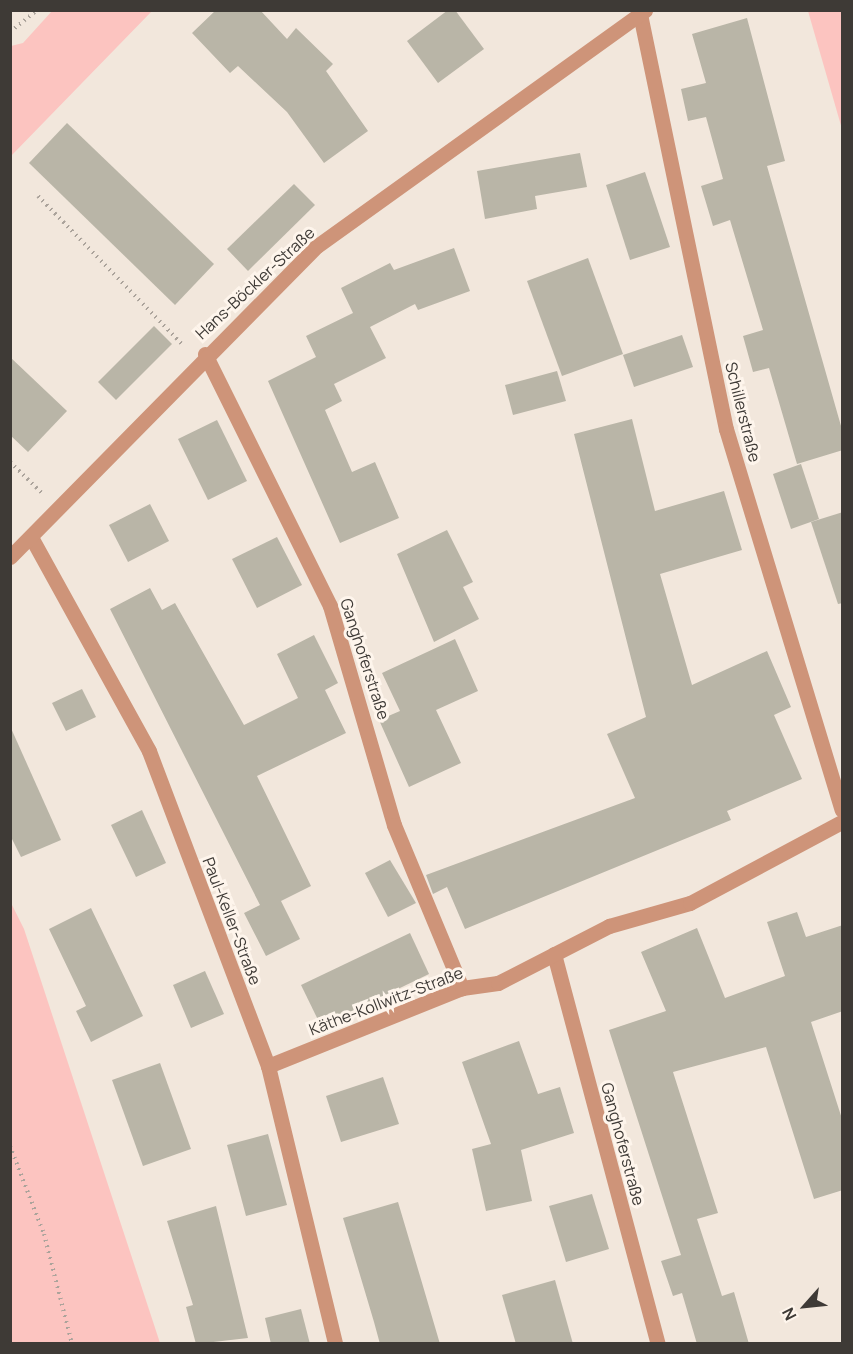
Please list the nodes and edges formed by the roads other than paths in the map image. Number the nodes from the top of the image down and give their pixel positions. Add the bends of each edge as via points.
1 (642, 12) edge
2 (202, 358) junction
3 (31, 537) junction
4 (10, 556) edge
5 (843, 810) edge
6 (843, 822) edge
7 (554, 954) junction
8 (462, 988) junction
9 (268, 1066) junction
10 (335, 1344) edge
11 (658, 1344) edge

1 - 2 street, Hans-Böckler-Straße via 317,246
1 - 5 street, Schillerstraße via 726,429
2 - 3 street, Hans-Böckler-Straße
2 - 8 street, Ganghoferstraße via 330,606 394,825
3 - 4 street, Hans-Böckler-Straße
3 - 9 street, Paul-Keller-Straße via 149,751
6 - 7 street, Käthe-Kollwitz-Straße via 690,903 609,926
7 - 8 street, Käthe-Kollwitz-Straße via 498,983
7 - 11 street, Ganghoferstraße
8 - 9 street, Käthe-Kollwitz-Straße
9 - 10 street, Paul-Keller-Straße

